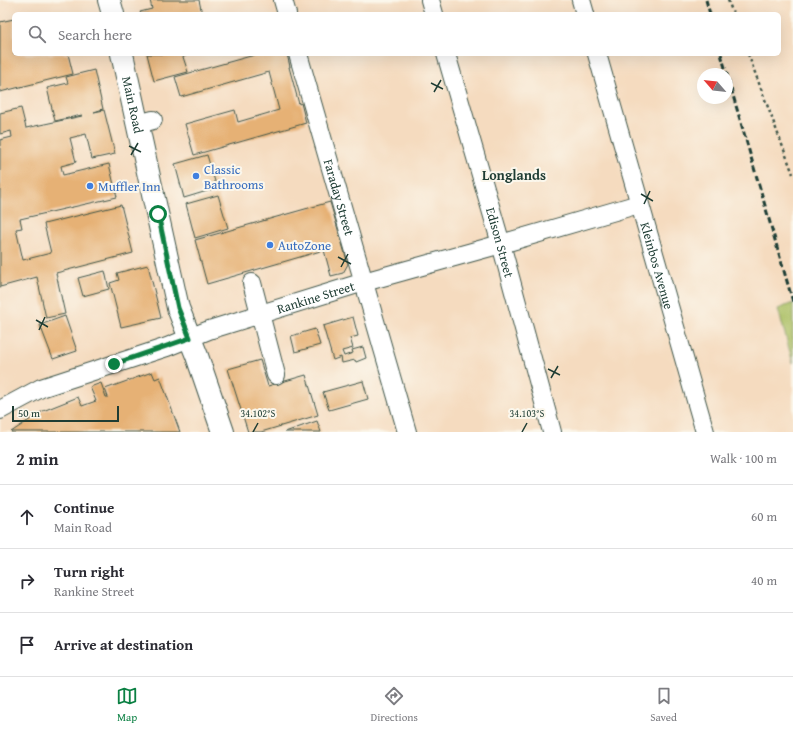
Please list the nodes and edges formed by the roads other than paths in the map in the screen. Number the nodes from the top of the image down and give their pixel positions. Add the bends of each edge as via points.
1 (283, 0) edge
2 (430, 0) edge
3 (581, 0) edge
4 (286, 12) edge
5 (433, 12) edge
6 (584, 12) edge
7 (123, 56) edge
8 (299, 56) edge
9 (447, 56) edge
10 (598, 56) edge
11 (639, 204) junction
12 (501, 244) junction
13 (364, 282) junction
14 (252, 283) dead end
15 (260, 314) junction
16 (190, 338) junction
17 (276, 376) dead end
18 (0, 410) edge
19 (223, 432) edge
20 (407, 432) edge
21 (552, 432) edge
22 (705, 432) edge

1 - 4 street
2 - 5 street
3 - 6 street
7 - 16 main road, Main Road via 145,122 178,308
8 - 13 street, Faraday Street
9 - 12 street, Edison Street
10 - 11 street, Kleinbos Avenue
11 - 12 street, Rankine Street
11 - 22 street, Kleinbos Avenue
12 - 13 street, Rankine Street
12 - 21 street, Edison Street
13 - 15 street, Rankine Street
13 - 20 street, Faraday Street
14 - 15 street
15 - 16 street, Rankine Street
15 - 17 street
16 - 18 street, Rankine Street via 41,388
16 - 19 main road, Main Road

